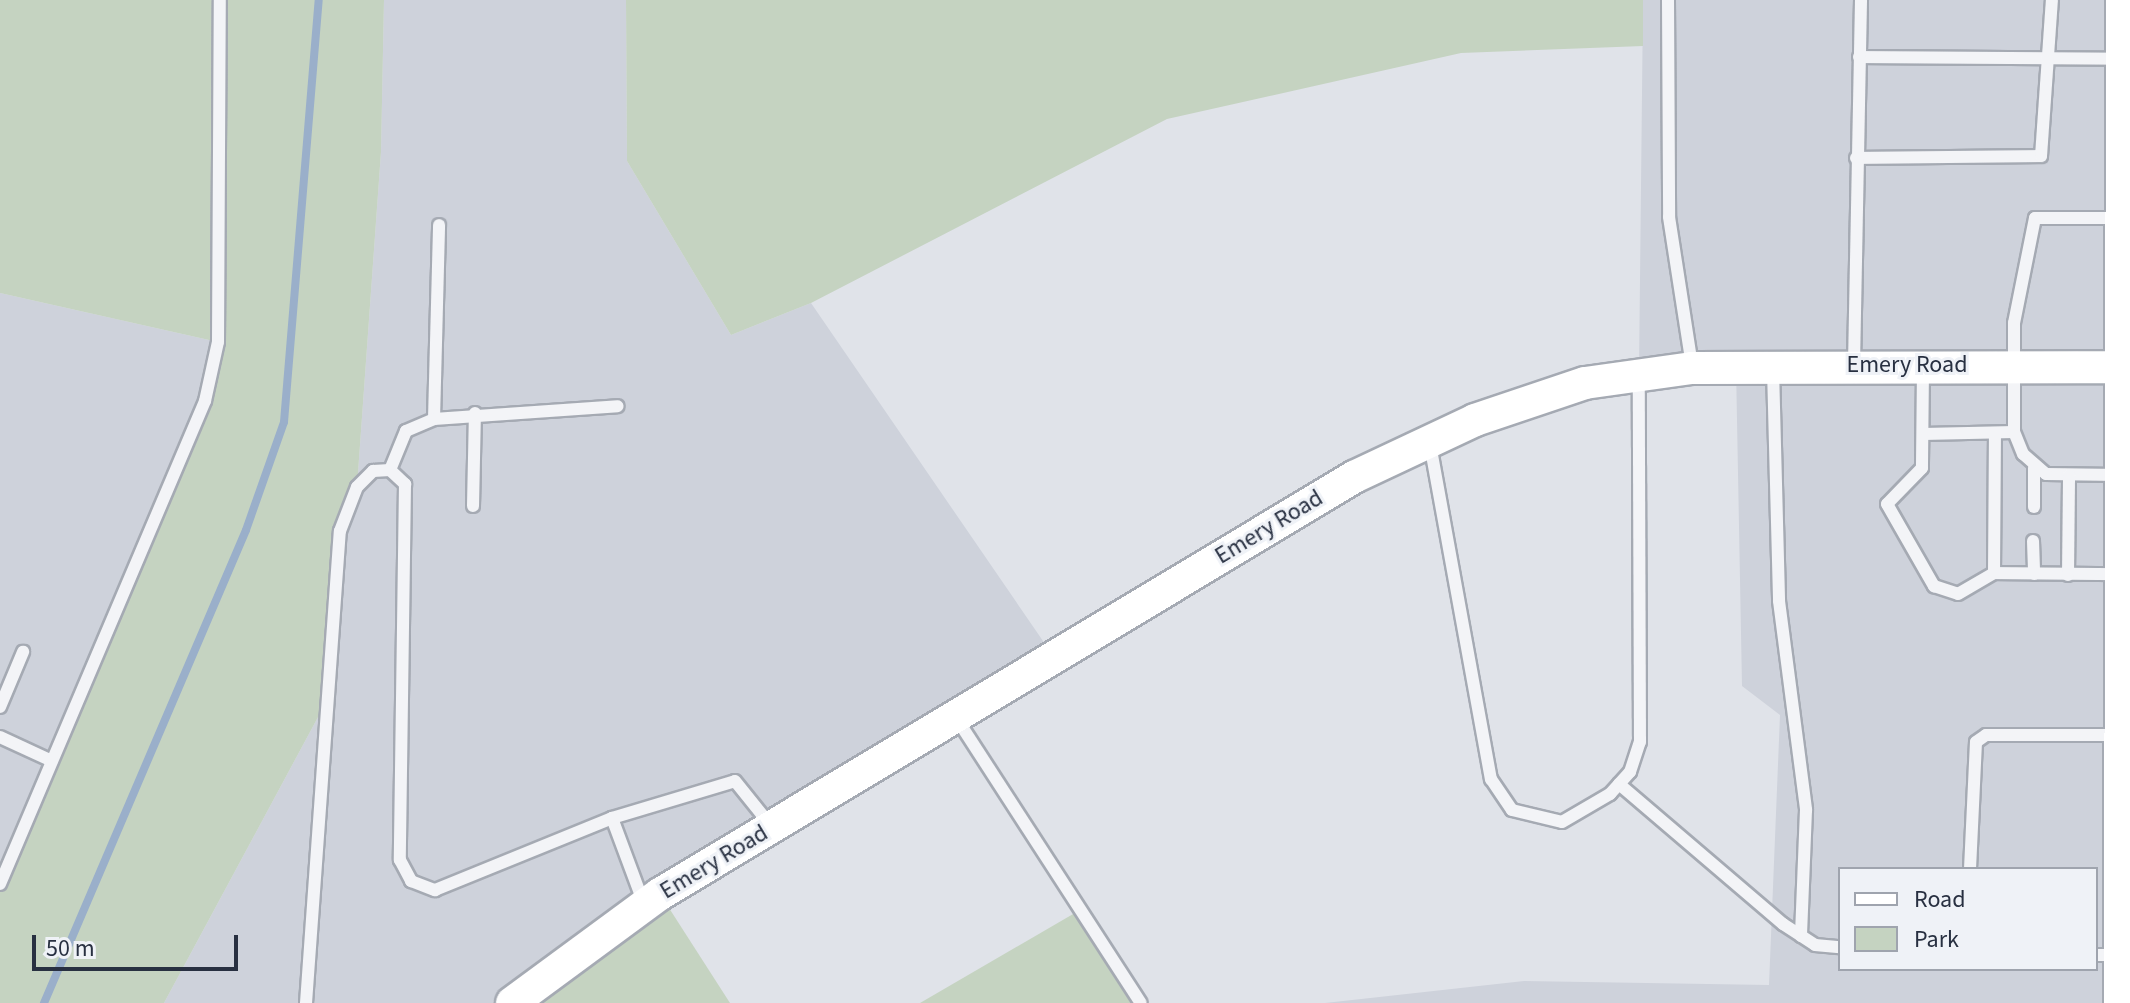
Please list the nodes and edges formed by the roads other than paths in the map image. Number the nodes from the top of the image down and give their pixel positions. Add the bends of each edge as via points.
1 (220, 0) edge
2 (1668, 0) edge
3 (1861, 0) edge
4 (2052, 0) edge
5 (2124, 0) edge
6 (1859, 57) junction
7 (2053, 58) junction
8 (2123, 59) junction
9 (1856, 158) junction
10 (2123, 218) junction
11 (439, 225) dead end
12 (1773, 365) junction
13 (1854, 365) junction
14 (1922, 366) junction
15 (2014, 366) junction
16 (2126, 367) edge
17 (1692, 368) junction
18 (1639, 373) junction
19 (618, 406) dead end
20 (475, 413) junction
21 (434, 419) junction
22 (2014, 432) junction
23 (1995, 433) junction
24 (1923, 434) junction
25 (1430, 439) junction
26 (2034, 468) junction
27 (390, 470) junction
28 (2069, 475) junction
29 (2122, 475) junction
30 (473, 506) dead end
31 (2034, 507) dead end
32 (2126, 510) edge
33 (2033, 541) dead end
34 (1994, 573) junction
35 (2034, 574) junction
36 (2122, 574) junction
37 (2068, 575) junction
38 (2126, 620) edge
39 (23, 652) dead end
40 (0, 707) edge
41 (955, 716) junction
42 (2122, 735) junction
43 (0, 737) edge
44 (52, 761) junction
45 (1619, 784) junction
46 (612, 818) junction
47 (772, 827) junction
48 (2126, 839) edge
49 (1970, 867) edge
50 (0, 884) edge
51 (644, 904) junction
52 (1801, 936) junction
53 (1838, 946) edge
54 (2118, 970) edge
55 (306, 1003) edge
56 (512, 1003) edge
57 (1141, 1003) edge

1 - 44 lane via 218,342 208,386
2 - 17 lane via 1669,217
3 - 6 lane
4 - 7 lane
5 - 8 main road
6 - 7 lane
6 - 9 lane
7 - 8 lane
7 - 9 lane via 2041,156
8 - 10 main road
9 - 13 lane
10 - 15 lane via 2035,218 2032,260 2015,308
10 - 16 main road
11 - 21 lane
12 - 13 street, Emery Road
12 - 17 street, Emery Road
12 - 52 lane via 1779,601 1806,810
13 - 14 street, Emery Road
14 - 15 street, Emery Road
14 - 24 lane
15 - 16 street, Emery Road
15 - 22 lane
16 - 29 main road
17 - 18 street, Emery Road
18 - 25 street, Emery Road via 1513,406
18 - 45 lane via 1640,742
19 - 20 lane
20 - 21 lane
20 - 30 lane
21 - 27 lane via 406,431
22 - 23 lane
22 - 26 lane
23 - 24 lane
23 - 34 lane
24 - 34 lane via 1922,468 1891,494 1891,514 1934,586 1946,593
25 - 41 street, Emery Road via 1359,473
25 - 45 lane via 1491,779 1512,810 1544,823 1562,822
26 - 28 lane
26 - 31 lane
27 - 46 lane via 405,484 400,860 411,881 435,890
27 - 55 lane via 373,471 357,487 340,531
28 - 29 lane
28 - 37 lane
29 - 32 main road
32 - 36 main road
33 - 35 lane
34 - 35 lane
35 - 37 lane
36 - 37 lane
36 - 38 main road
38 - 42 main road
39 - 40 lane
41 - 47 street, Emery Road
41 - 57 lane
42 - 48 main road
42 - 49 lane via 1986,735 1976,742
43 - 44 lane
44 - 50 lane
45 - 52 lane
46 - 47 lane via 735,781
46 - 51 lane
47 - 51 street, Emery Road
48 - 54 main road
51 - 56 street, Emery Road
52 - 53 lane

